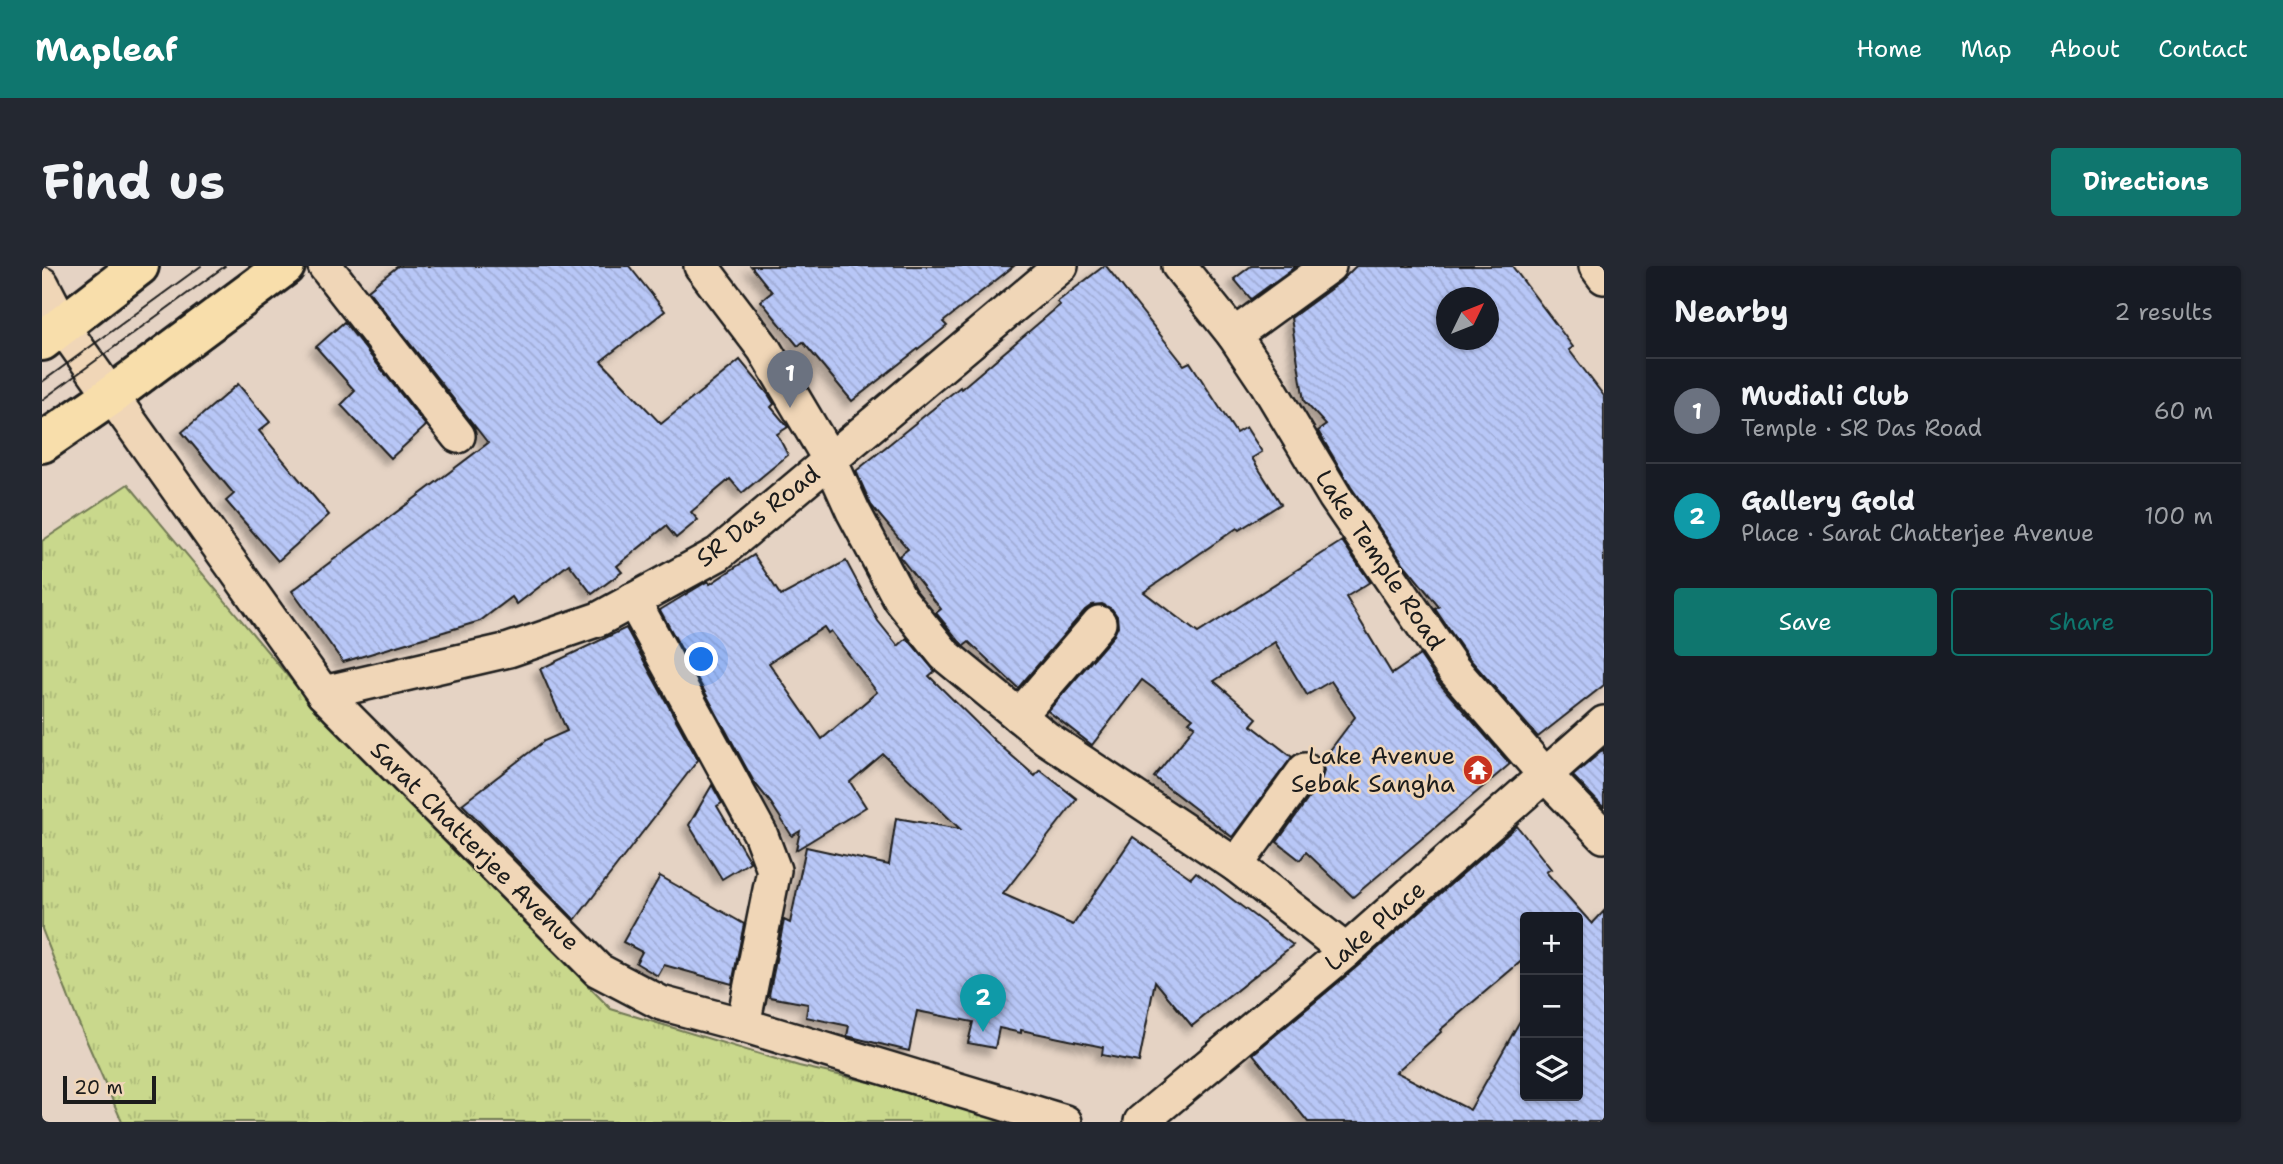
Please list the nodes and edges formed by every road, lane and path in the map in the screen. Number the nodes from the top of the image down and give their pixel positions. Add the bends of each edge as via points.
1 (139, 266) edge
2 (285, 266) edge
3 (325, 266) edge
4 (701, 266) edge
5 (1061, 266) edge
6 (1179, 266) edge
7 (1329, 266) edge
8 (1596, 266) edge
9 (1604, 277) edge
10 (42, 284) edge
11 (52, 333) edge
12 (1234, 335) junction
13 (112, 395) junction
14 (458, 436) dead end
15 (42, 443) edge
16 (830, 460) junction
17 (633, 600) junction
18 (1099, 623) dead end
19 (323, 693) junction
20 (1019, 716) junction
21 (1604, 723) edge
22 (1305, 770) dead end
23 (1546, 776) junction
24 (1604, 836) edge
25 (1236, 865) junction
26 (1346, 951) junction
27 (743, 1026) junction
28 (1065, 1122) edge
29 (1141, 1122) edge

1 - 11 main road
2 - 13 main road
3 - 14 street
4 - 16 street via 764,349
5 - 16 street, SR Das Road
6 - 12 street, Lake Temple Road
7 - 12 street
8 - 9 street
10 - 11 street, Sarat Chatterjee Avenue
11 - 13 street, Sarat Chatterjee Avenue
12 - 23 street, Lake Temple Road via 1335,497 1452,669
13 - 15 main road
13 - 19 street, Sarat Chatterjee Avenue
16 - 17 street, SR Das Road via 718,554
16 - 20 street via 900,599 945,655
17 - 19 street, SR Das Road via 599,619 509,650
17 - 27 street via 760,834 774,870
18 - 20 street
19 - 27 street, Sarat Chatterjee Avenue via 598,970 661,1003
20 - 25 street
21 - 23 street, Lake Place
22 - 25 street
23 - 24 street, Lake Temple Road
23 - 26 street, Lake Place
25 - 26 street
26 - 29 street, Lake Place
27 - 28 street, Sarat Chatterjee Avenue

